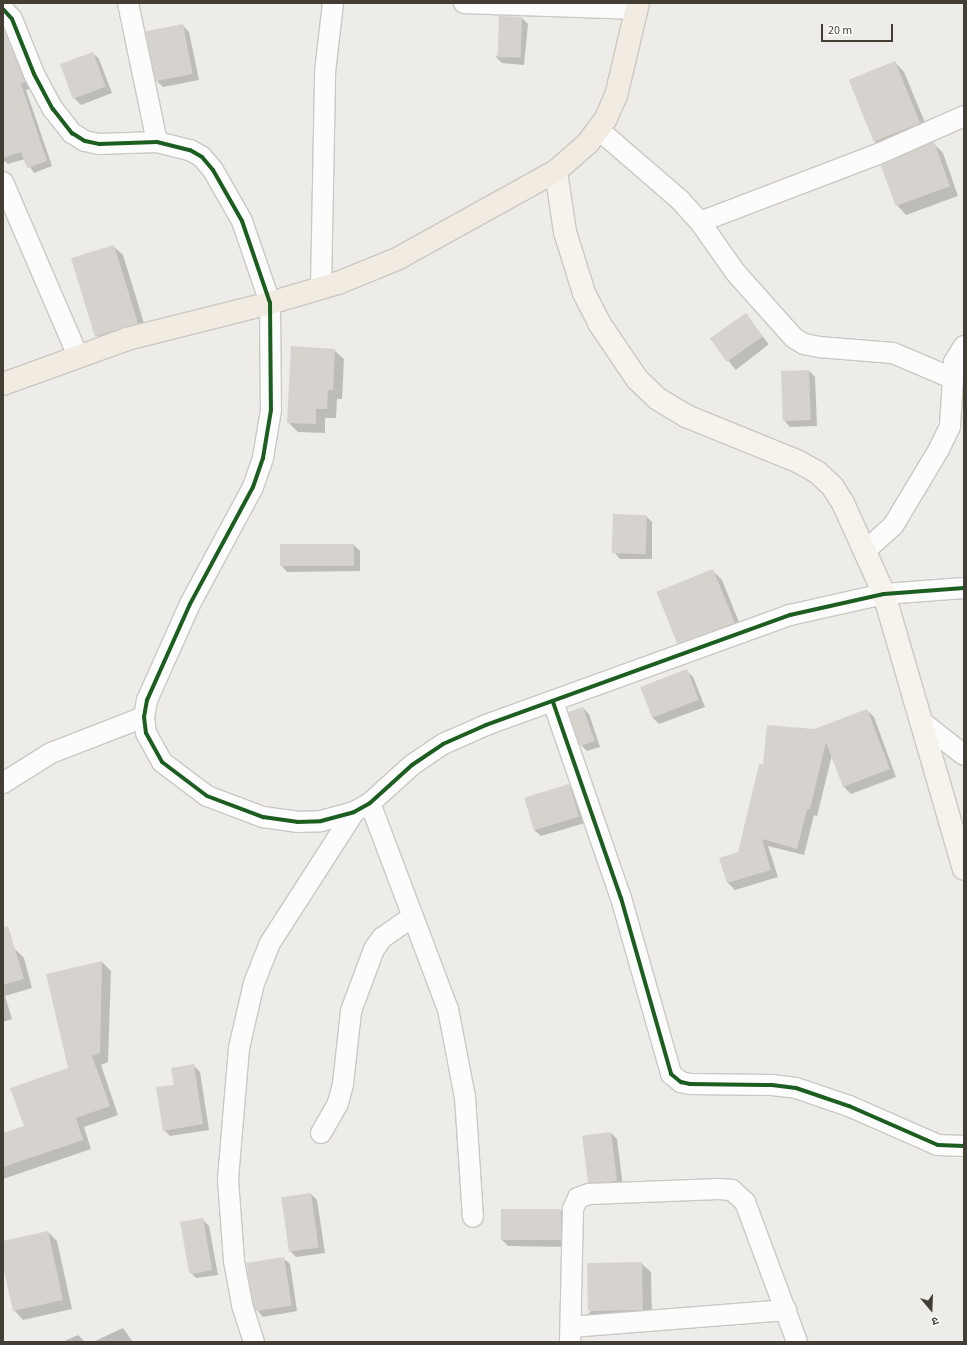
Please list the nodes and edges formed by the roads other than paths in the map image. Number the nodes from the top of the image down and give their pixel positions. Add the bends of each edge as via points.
1 (128, 3) edge
2 (333, 3) edge
3 (464, 3) edge
4 (637, 6) edge
5 (3, 9) edge
6 (964, 116) edge
7 (599, 130) junction
8 (158, 142) junction
9 (556, 171) junction
10 (3, 182) edge
11 (700, 222) junction
12 (329, 286) junction
13 (270, 303) junction
14 (964, 346) edge
15 (78, 356) junction
16 (952, 378) junction
17 (3, 384) edge
18 (957, 424) edge
19 (866, 550) junction
20 (964, 588) edge
21 (884, 594) junction
22 (553, 702) junction
23 (144, 717) junction
24 (922, 722) junction
25 (964, 755) edge
26 (3, 783) edge
27 (362, 807) junction
28 (964, 869) edge
29 (412, 916) junction
30 (321, 1133) dead end
31 (964, 1146) edge
32 (473, 1217) dead end
33 (786, 1310) junction
34 (571, 1334) edge
35 (254, 1342) edge
36 (797, 1342) edge

1 - 8 street
2 - 12 street via 326,72
3 - 4 street
4 - 7 main road via 616,96
5 - 8 street via 12,19 34,74 53,109 72,133 85,141 99,144
6 - 11 street via 878,154
7 - 9 main road
7 - 11 street via 680,200
8 - 13 street via 190,150 202,157 213,170 242,221
9 - 12 main road via 397,259
9 - 19 main road via 565,232 584,293 599,323 637,379 658,399 686,416 797,461 817,472 832,486 843,503
10 - 15 street
11 - 16 street via 736,273 780,325 804,344 893,353
12 - 13 main road
13 - 15 main road via 127,339
13 - 23 street via 271,410 263,458 253,487 190,604 147,700
14 - 16 street via 954,362
15 - 17 main road
16 - 18 street via 953,410
18 - 19 street via 893,526
19 - 21 main road
20 - 21 street
21 - 22 street via 790,615
21 - 24 main road
22 - 27 street via 486,725 444,744 412,766
22 - 31 street via 621,898 671,1074 681,1082 690,1084 772,1085 796,1088 849,1106 938,1145
23 - 26 street via 51,752
23 - 27 street via 146,733 162,762 206,796 263,817 297,822 321,820
24 - 25 street
24 - 28 main road
27 - 29 street
27 - 35 street via 270,943 254,983 239,1048 228,1179 234,1261 242,1304
29 - 30 street via 390,931 374,949 351,1011 343,1084 338,1103
29 - 32 street via 448,1009 465,1097
33 - 34 street
33 - 34 street via 745,1202 732,1190 589,1194 578,1198 573,1209
33 - 36 street

